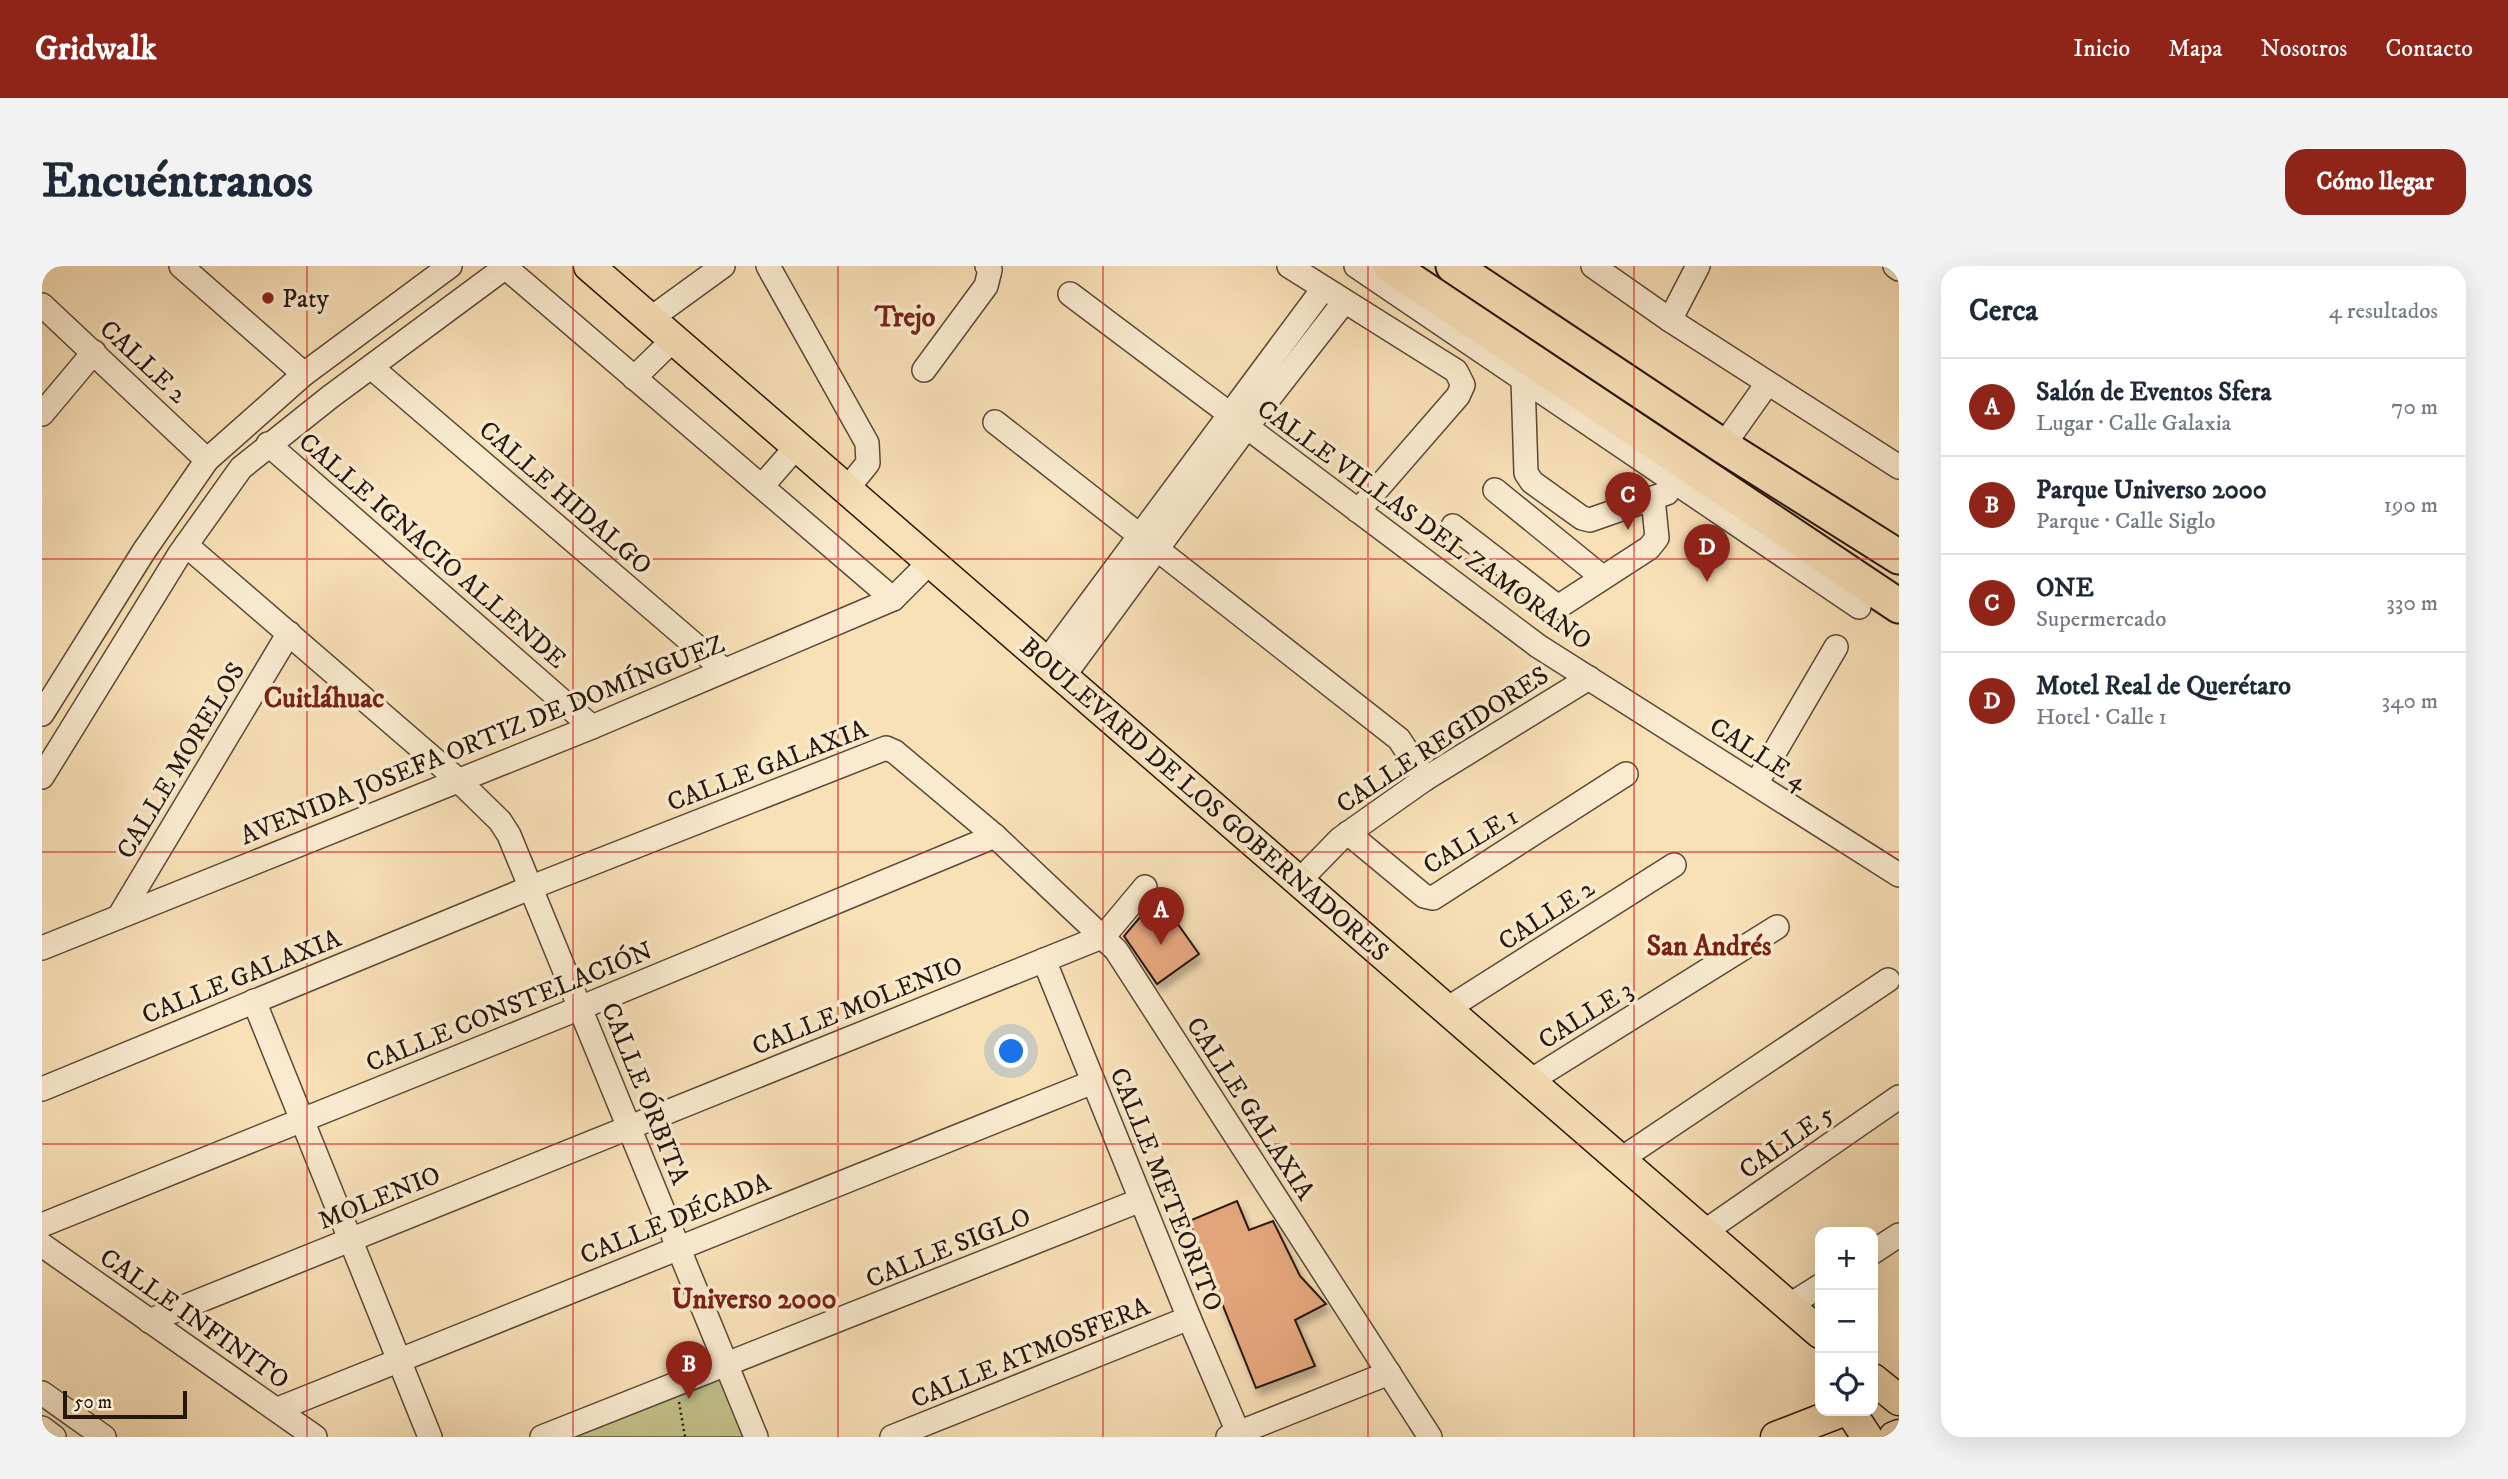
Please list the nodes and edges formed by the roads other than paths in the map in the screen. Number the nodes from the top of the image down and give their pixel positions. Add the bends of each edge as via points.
1 (181, 266) edge
2 (450, 266) edge
3 (506, 266) edge
4 (589, 266) edge
5 (723, 266) edge
6 (768, 266) edge
7 (1289, 266) edge
8 (1356, 266) edge
9 (1390, 266) edge
10 (1453, 266) edge
11 (1593, 266) edge
12 (1698, 266) edge
13 (989, 268) edge
14 (1323, 289) junction
15 (1070, 294) dead end
16 (1344, 302) junction
17 (42, 305) edge
18 (650, 319) junction
19 (1670, 320) junction
20 (674, 339) junction
21 (94, 352) junction
22 (371, 367) junction
23 (924, 370) dead end
24 (304, 374) junction
25 (634, 378) junction
26 (1523, 380) junction
27 (1768, 384) junction
28 (42, 414) edge
29 (995, 422) dead end
30 (1238, 422) junction
31 (268, 444) junction
32 (797, 446) junction
33 (1723, 446) junction
34 (207, 460) junction
35 (1899, 467) edge
36 (763, 485) junction
37 (1682, 487) junction
38 (847, 489) junction
39 (1495, 490) dead end
40 (1653, 498) junction
41 (1358, 512) junction
42 (1453, 526) dead end
43 (1854, 527) junction
44 (1148, 542) junction
45 (186, 545) junction
46 (1899, 548) edge
47 (1899, 557) edge
48 (930, 562) junction
49 (1602, 577) junction
50 (894, 599) junction
51 (1899, 606) edge
52 (1859, 607) junction
53 (1899, 623) edge
54 (1899, 631) edge
55 (289, 633) junction
56 (1836, 647) dead end
57 (1055, 669) junction
58 (724, 670) junction
59 (1589, 678) junction
60 (42, 714) edge
61 (592, 727) junction
62 (1626, 774) dead end
63 (42, 777) edge
64 (1425, 779) junction
65 (458, 780) junction
66 (1756, 784) junction
67 (1348, 833) junction
68 (995, 836) junction
69 (1674, 865) dead end
70 (1899, 875) edge
71 (1299, 881) junction
72 (531, 887) junction
73 (1145, 887) dead end
74 (120, 915) junction
75 (1777, 927) dead end
76 (1104, 936) junction
77 (42, 948) edge
78 (1044, 960) junction
79 (1888, 980) dead end
80 (254, 1001) junction
81 (580, 1009) junction
82 (1447, 1009) junction
83 (1530, 1081) junction
84 (1093, 1082) junction
85 (42, 1089) edge
86 (1899, 1097) edge
87 (302, 1119) junction
88 (631, 1126) junction
89 (1621, 1159) junction
90 (1141, 1200) junction
91 (42, 1225) edge
92 (1704, 1232) junction
93 (1899, 1235) edge
94 (351, 1238) junction
95 (42, 1245) edge
96 (678, 1247) junction
97 (1878, 1249) edge
98 (1815, 1289) edge
99 (1790, 1306) junction
100 (1189, 1318) junction
101 (149, 1321) junction
102 (1815, 1328) edge
103 (398, 1359) junction
104 (727, 1365) junction
105 (1389, 1373) junction
106 (42, 1393) edge
107 (278, 1409) junction
108 (1830, 1416) edge
109 (1853, 1416) edge
110 (42, 1428) edge
111 (1236, 1436) edge
112 (54, 1437) edge
113 (104, 1437) edge
114 (315, 1437) edge
115 (430, 1437) edge
116 (542, 1437) edge
117 (756, 1437) edge
118 (892, 1437) edge
119 (1430, 1437) edge
120 (1776, 1437) edge
121 (1867, 1437) edge

1 - 24 street
2 - 24 street
3 - 22 street
3 - 25 street
4 - 18 main road, BOULEVARD DE LOS GOBERNADORES
5 - 18 street
6 - 38 street via 867,443 868,463
7 - 14 street
8 - 26 street
9 - 51 highway
10 - 33 highway
11 - 19 street
12 - 19 street
13 - 23 street via 986,286
14 - 16 street
14 - 30 street
15 - 30 street, CALLE VILLAS DEL ZAMORANO
16 - 30 street
16 - 41 street via 1456,372 1462,384 1458,396
17 - 21 street, CALLE 2
18 - 20 main road, BOULEVARD DE LOS GOBERNADORES
19 - 27 street
20 - 25 street
20 - 32 main road, BOULEVARD DE LOS GOBERNADORES
21 - 28 street
21 - 34 street, CALLE 2
22 - 31 street
22 - 58 street, CALLE HIDALGO
24 - 34 street
25 - 36 street
26 - 37 street
26 - 40 street via 1524,463 1532,482 1590,520
27 - 33 street
27 - 35 street
29 - 44 street
30 - 41 street, CALLE VILLAS DEL ZAMORANO
30 - 44 street
31 - 45 street via 241,468
31 - 61 street, CALLE IGNACIO ALLENDE
32 - 36 street
32 - 38 main road, BOULEVARD DE LOS GOBERNADORES
33 - 43 highway
34 - 60 street
36 - 50 street
37 - 40 street
37 - 52 street
38 - 48 main road, BOULEVARD DE LOS GOBERNADORES
39 - 49 street
40 - 49 street via 1657,538 1649,548
41 - 59 street, CALLE VILLAS DEL ZAMORANO via 1538,646
42 - 49 street via 1558,607
43 - 46 highway
43 - 47 highway
44 - 57 street
44 - 64 street via 1399,739
45 - 55 street, CALLE ÓRBITA
45 - 63 street
48 - 50 street, AVENIDA JOSEFA ORTIZ DE DOMÍNGUEZ
48 - 57 main road, BOULEVARD DE LOS GOBERNADORES
50 - 58 street, AVENIDA JOSEFA ORTIZ DE DOMÍNGUEZ
52 - 53 highway
52 - 54 highway
55 - 65 street, CALLE ÓRBITA
55 - 74 street, CALLE MORELOS
56 - 66 street
57 - 71 main road, BOULEVARD DE LOS GOBERNADORES
58 - 61 street, AVENIDA JOSEFA ORTIZ DE DOMÍNGUEZ
59 - 64 street, CALLE REGIDORES
59 - 66 street, CALLE 4
61 - 65 street, AVENIDA JOSEFA ORTIZ DE DOMÍNGUEZ
62 - 67 street, CALLE 1 via 1433,898 1424,896
64 - 67 street, CALLE REGIDORES
65 - 72 street, CALLE ÓRBITA via 505,828
65 - 74 street, AVENIDA JOSEFA ORTIZ DE DOMÍNGUEZ
66 - 70 street, CALLE 4
67 - 71 street, CALLE REGIDORES
68 - 72 street, CALLE GALAXIA via 895,752 879,748
68 - 76 street, CALLE GALAXIA
68 - 81 street, CALLE CONSTELACIÓN
69 - 82 street, CALLE 2
71 - 82 main road, BOULEVARD DE LOS GOBERNADORES
72 - 80 street, CALLE GALAXIA
72 - 81 street, CALLE ÓRBITA
73 - 76 street
74 - 77 street, AVENIDA JOSEFA ORTIZ DE DOMÍNGUEZ
75 - 83 street, CALLE 3
76 - 78 street, CALLE MOLENIO
76 - 105 street, CALLE GALAXIA
78 - 84 street, CALLE METEORITO
78 - 88 street, CALLE MOLENIO
79 - 89 street
80 - 85 street, CALLE GALAXIA
80 - 87 street
81 - 87 street, CALLE CONSTELACIÓN
81 - 88 street, CALLE ÓRBITA
82 - 83 main road, BOULEVARD DE LOS GOBERNADORES
83 - 89 main road, BOULEVARD DE LOS GOBERNADORES
84 - 90 street, CALLE METEORITO
84 - 96 street, CALLE DÉCADA
86 - 92 street, CALLE 5
87 - 91 street, CALLE CONSTELACIÓN
87 - 94 street
88 - 94 street, MOLENIO
88 - 96 street, CALLE ÓRBITA
89 - 92 main road, BOULEVARD DE LOS GOBERNADORES
90 - 100 street, CALLE METEORITO
90 - 104 street, CALLE SIGLO
92 - 99 main road, BOULEVARD DE LOS GOBERNADORES
93 - 97 street
94 - 101 street, MOLENIO
94 - 103 street
95 - 101 street, CALLE INFINITO
96 - 103 street, CALLE DÉCADA
96 - 104 street, CALLE ÓRBITA
98 - 99 street
99 - 102 main road, BOULEVARD DE LOS GOBERNADORES
100 - 111 street, CALLE METEORITO
100 - 118 street, CALLE ATMOSFERA
101 - 107 street, CALLE INFINITO
103 - 107 street, CALLE DÉCADA
103 - 115 street
104 - 116 street, CALLE SIGLO
104 - 117 street, CALLE ÓRBITA
105 - 111 street
105 - 119 street, CALLE GALAXIA
106 - 113 street
107 - 114 street, CALLE INFINITO
108 - 120 main road
109 - 121 main road
110 - 112 street

